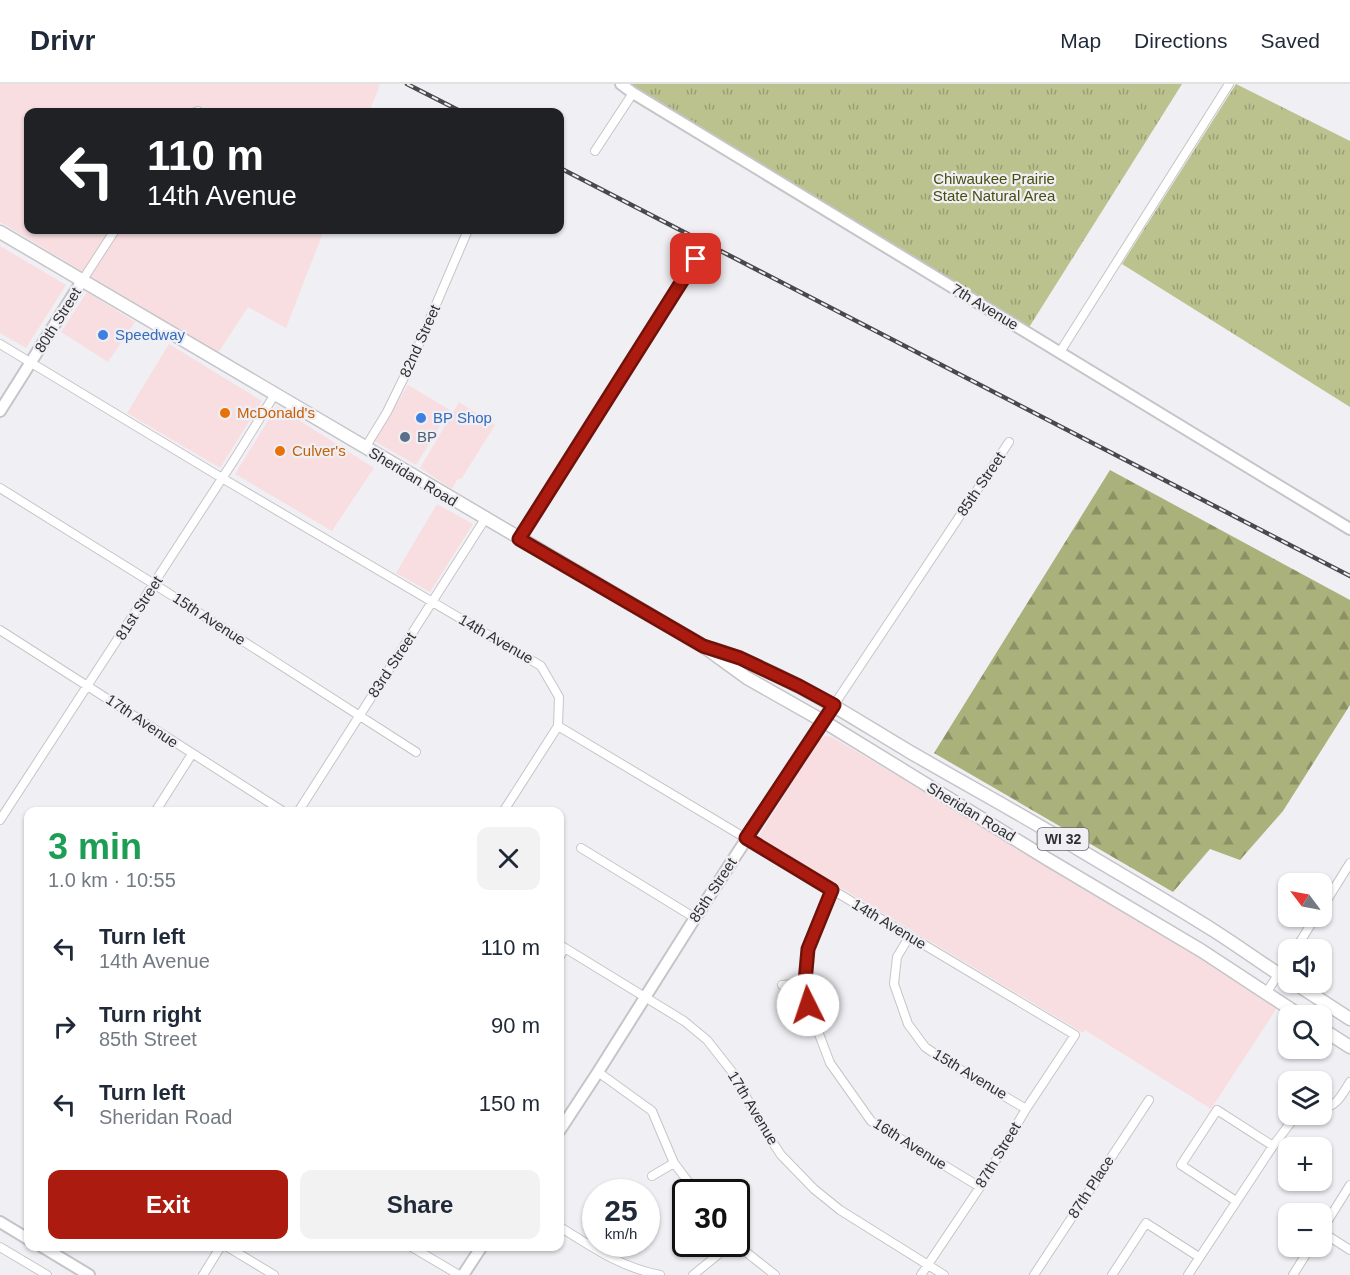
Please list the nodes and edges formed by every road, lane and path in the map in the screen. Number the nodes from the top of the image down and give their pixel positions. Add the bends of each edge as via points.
1 (621, 84) edge
2 (1229, 84) edge
3 (633, 93) junction
4 (596, 151) dead end
5 (0, 232) edge
6 (112, 234) edge
7 (466, 234) edge
8 (696, 259) dead end
9 (82, 281) junction
10 (0, 344) edge
11 (1060, 352) junction
12 (32, 362) junction
13 (275, 394) junction
14 (0, 411) edge
15 (1009, 442) dead end
16 (365, 448) junction
17 (222, 478) junction
18 (0, 488) edge
19 (486, 519) junction
20 (1350, 529) edge
21 (519, 539) junction
22 (154, 584) junction
23 (432, 602) junction
24 (0, 630) edge
25 (703, 646) junction
26 (88, 685) junction
27 (834, 705) junction
28 (359, 716) junction
29 (823, 721) junction
30 (558, 726) junction
31 (416, 752) dead end
32 (192, 754) junction
33 (158, 807) edge
34 (276, 807) edge
35 (301, 807) edge
36 (506, 807) edge
37 (0, 820) edge
38 (746, 838) junction
39 (581, 848) dead end
40 (1350, 863) edge
41 (832, 890) junction
42 (1332, 892) edge
43 (694, 918) junction
44 (909, 937) junction
45 (564, 947) edge
46 (1278, 973) edge
47 (805, 982) junction
48 (1278, 982) edge
49 (782, 985) dead end
50 (1266, 993) junction
51 (1311, 993) edge
52 (645, 997) junction
53 (1284, 1005) edge
54 (1349, 1016) edge
55 (1075, 1035) joint
56 (1332, 1035) edge
57 (1350, 1047) edge
58 (598, 1072) junction
59 (1350, 1082) edge
60 (1149, 1100) dead end
61 (1332, 1106) edge
62 (1026, 1108) junction
63 (564, 1124) edge
64 (1289, 1125) edge
65 (1273, 1146) junction
66 (674, 1163) junction
67 (652, 1176) dead end
68 (686, 1179) edge
69 (1350, 1185) edge
70 (980, 1187) junction
71 (1236, 1201) junction
72 (1332, 1215) edge
73 (0, 1222) edge
74 (564, 1229) edge
75 (24, 1234) edge
76 (1332, 1238) edge
77 (0, 1247) edge
78 (1350, 1250) edge
79 (49, 1251) edge
80 (218, 1251) edge
81 (234, 1251) edge
82 (419, 1251) edge
83 (478, 1251) edge
84 (750, 1256) edge
85 (717, 1257) edge
86 (1199, 1257) junction
87 (1304, 1257) edge
88 (928, 1264) junction
89 (47, 1275) edge
90 (89, 1275) edge
91 (203, 1275) edge
92 (274, 1275) edge
93 (461, 1275) edge
94 (660, 1275) edge
95 (693, 1275) edge
96 (775, 1275) edge
97 (921, 1275) edge
98 (944, 1275) edge
99 (1034, 1275) edge
100 (1112, 1275) edge
101 (1188, 1275) edge
102 (1293, 1275) edge

1 - 3 street, 7th Avenue
2 - 11 street
3 - 4 street
3 - 11 street, 7th Avenue
5 - 9 main road, Sheridan Road / WI 32
6 - 9 street, 80th Street
7 - 16 street, 82nd Street via 410,364
8 - 21 street
9 - 12 street, 80th Street
9 - 13 main road, Sheridan Road / WI 32
10 - 12 street, 14th Avenue
11 - 20 street, 7th Avenue
12 - 14 street, 80th Street
12 - 17 street, 14th Avenue
13 - 16 main road, Sheridan Road / WI 32
13 - 17 street, 81st Street
15 - 27 street, 85th Street
16 - 19 main road, Sheridan Road / WI 32
17 - 22 street, 81st Street
17 - 23 street, 14th Avenue
18 - 22 street, 15th Avenue
19 - 21 main road, Sheridan Road / WI 32
19 - 23 street, 83rd Street
21 - 25 main road, Sheridan Road / WI 32
22 - 26 street, 81st Street
22 - 28 street, 15th Avenue
23 - 28 street, 83rd Street
23 - 30 street, 14th Avenue via 541,666 559,697
24 - 26 street, 17th Avenue
25 - 27 main road, Sheridan Road / WI 32 via 740,658
25 - 29 main road, Sheridan Road / WI 32 via 747,678
26 - 32 street, 17th Avenue
26 - 37 street, 81st Street
27 - 29 street, 85th Street
27 - 46 main road, Sheridan Road / WI 32 via 1079,849
28 - 31 street, 15th Avenue
28 - 35 street, 83rd Street
29 - 38 street, 85th Street
29 - 50 main road, Sheridan Road / WI 32
30 - 36 street
30 - 38 street, 14th Avenue
32 - 33 street
32 - 34 street, 17th Avenue
38 - 41 street, 14th Avenue
38 - 43 street, 85th Street
39 - 43 street
40 - 42 street
41 - 44 street, 14th Avenue
41 - 47 street, 16th Avenue via 808,949
43 - 52 street, 85th Street
44 - 55 street, 14th Avenue
44 - 62 street, 15th Avenue via 897,957 894,984 908,1024 925,1047
45 - 52 street, 17th Avenue
47 - 49 street
47 - 70 street, 16th Avenue via 808,1005 830,1063 871,1121
48 - 50 street
50 - 53 main road, Sheridan Road / WI 32
51 - 54 main road
52 - 58 street, 85th Street
52 - 88 street, 17th Avenue via 707,1040 733,1073 781,1155 814,1189 840,1210
55 - 62 street, 87th Street
56 - 57 main road
58 - 63 street, 85th Street
58 - 66 street via 652,1111
59 - 61 street
60 - 99 street, 87th Place
62 - 70 street, 87th Street
64 - 65 street
65 - 71 street
65 - 71 street via 1217,1110 1180,1165
66 - 67 street
66 - 68 street
69 - 72 street
70 - 88 street, 87th Street
71 - 86 street
73 - 75 street
74 - 94 street via 615,1261
76 - 78 street
77 - 89 street
79 - 90 street
80 - 91 street
81 - 92 street
82 - 93 street
83 - 93 street
84 - 96 street
85 - 95 street
86 - 100 street via 1146,1223
86 - 101 street
87 - 102 street
88 - 97 street, 87th Street
88 - 98 street, 17th Avenue

